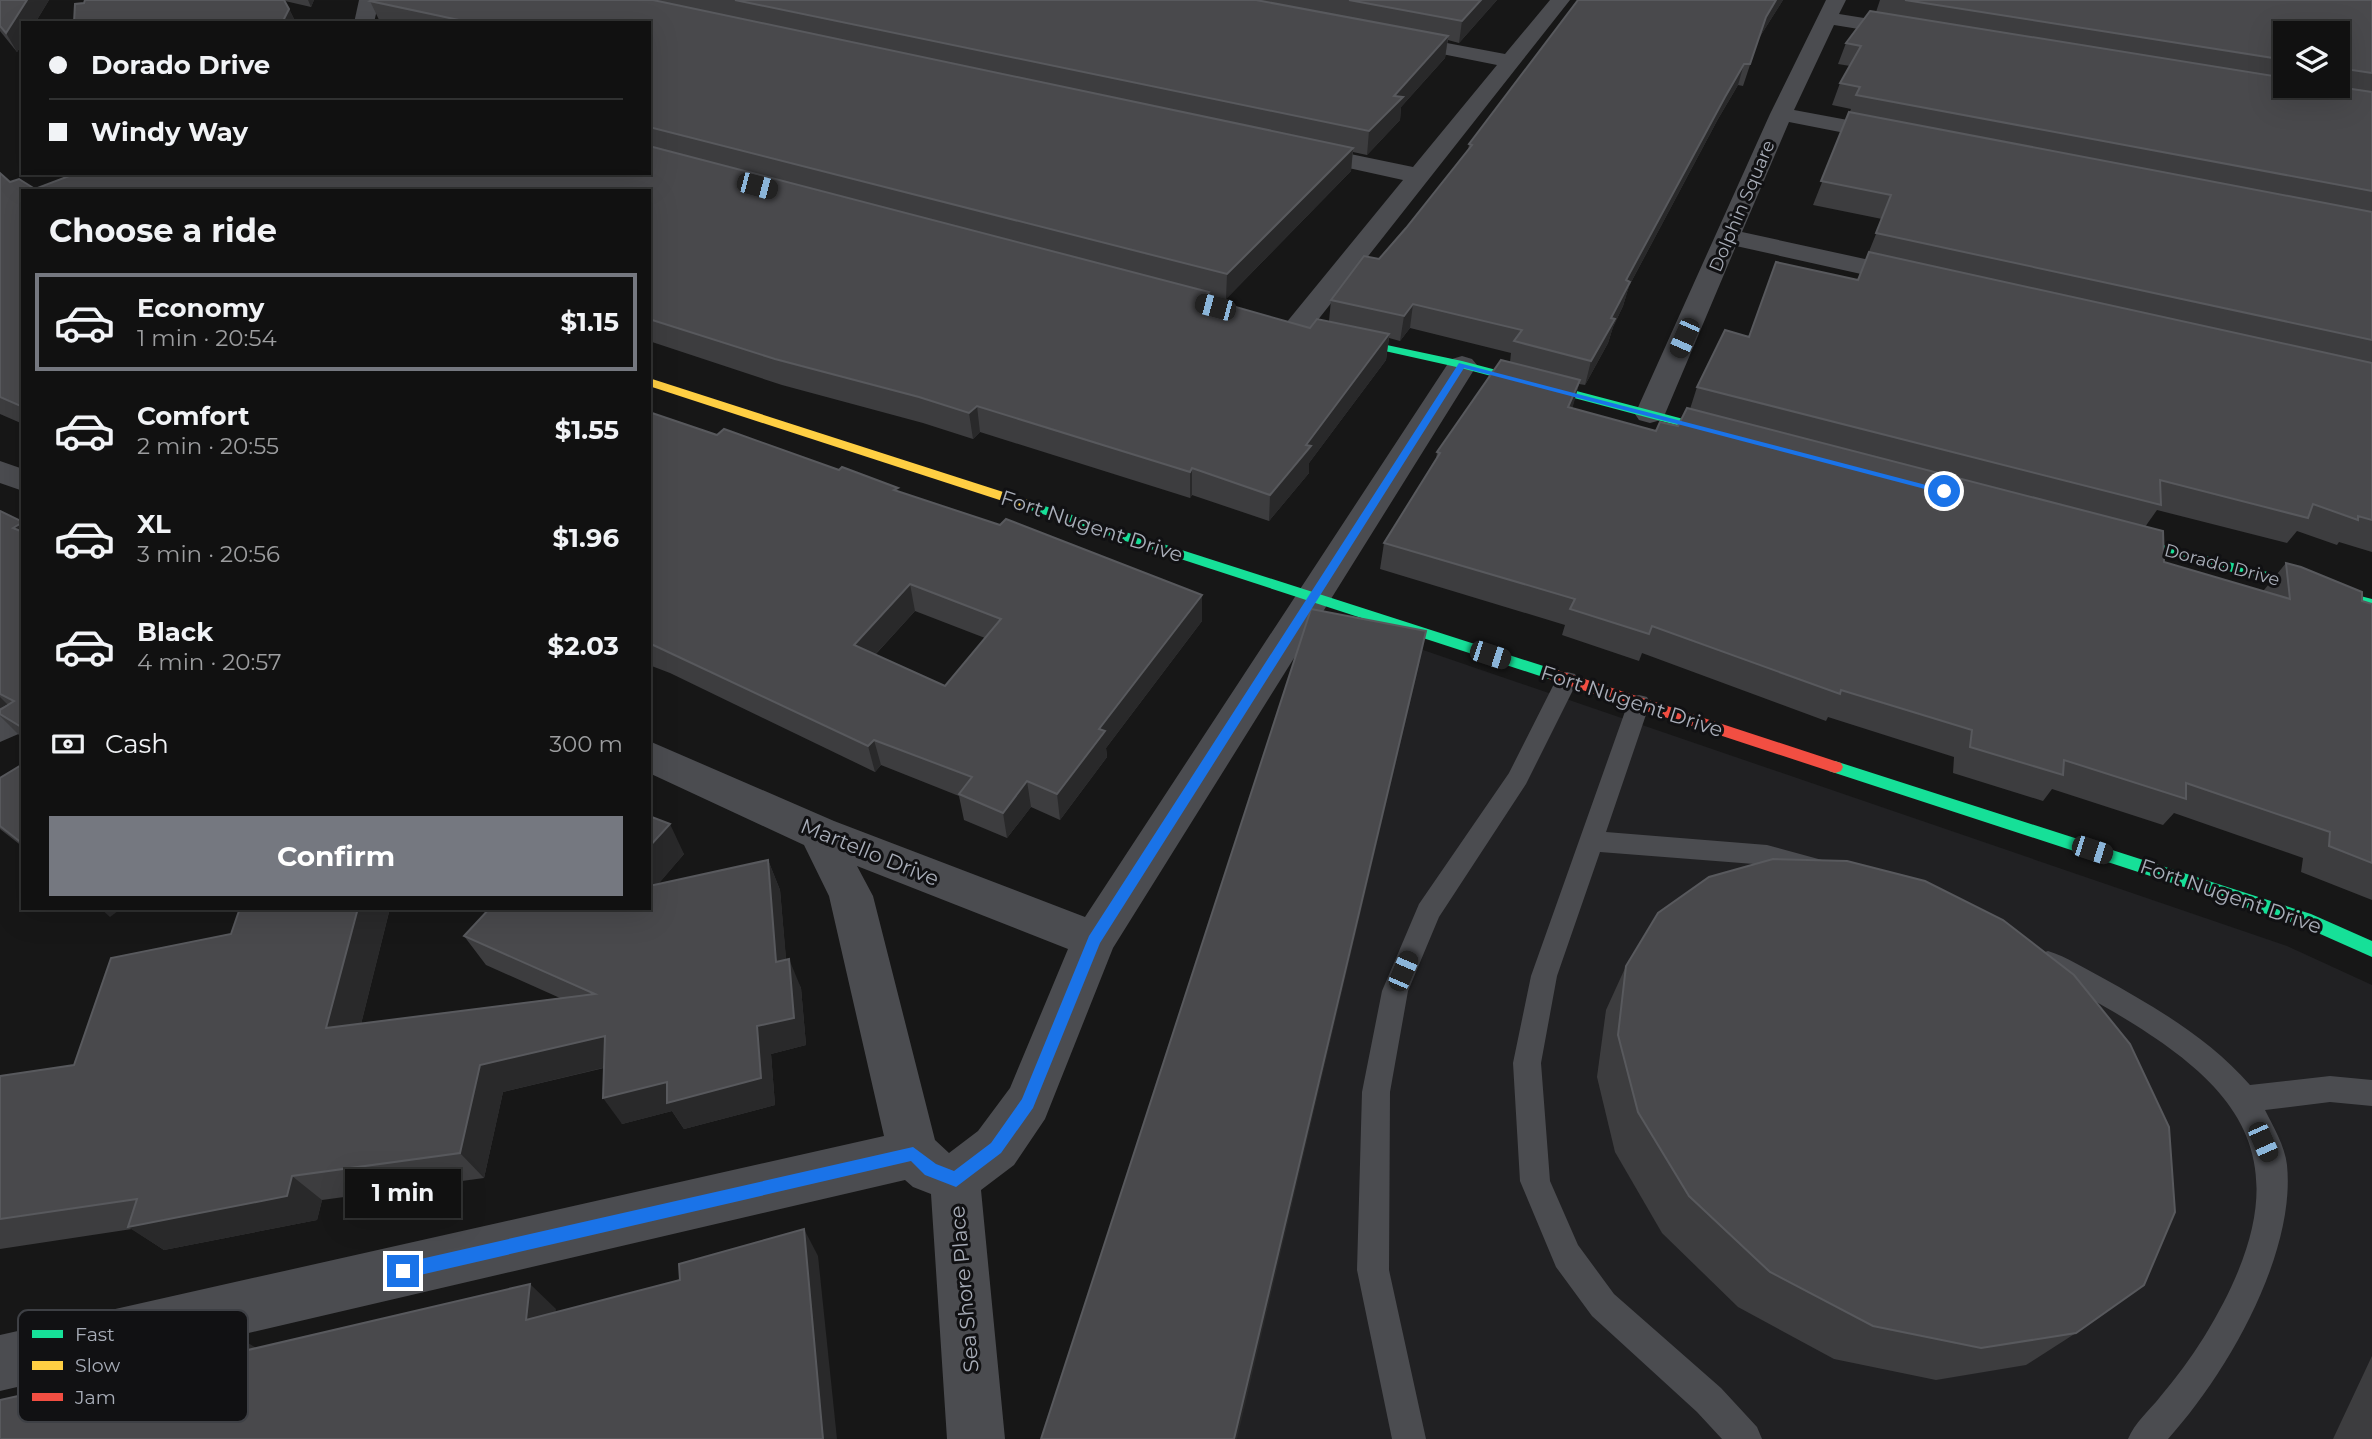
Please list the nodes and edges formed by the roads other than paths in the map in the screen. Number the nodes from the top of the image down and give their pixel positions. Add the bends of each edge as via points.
1 (369, 0) edge
2 (1560, 0) edge
3 (1832, 9) edge
4 (364, 21) edge
5 (1378, 36) edge
6 (1937, 36) edge
7 (1513, 62) junction
8 (1782, 114) junction
9 (1919, 140) edge
10 (1283, 146) edge
11 (1419, 176) junction
12 (1730, 237) junction
13 (1944, 285) edge
14 (1302, 330) joint
15 (1462, 365) junction
16 (651, 384) edge
17 (1650, 414) junction
18 (1743, 438) edge
19 (0, 471) edge
20 (21, 480) edge
21 (2091, 530) edge
22 (1312, 597) junction
23 (2372, 604) edge
24 (1567, 680) junction
25 (1639, 703) junction
26 (21, 713) edge
27 (0, 728) edge
28 (651, 757) edge
29 (819, 833) junction
30 (1591, 841) junction
31 (1834, 873) edge
32 (1094, 940) junction
33 (2372, 948) edge
34 (2027, 951) edge
35 (2372, 1093) edge
36 (2244, 1099) junction
37 (934, 1167) junction
38 (248, 1311) edge
39 (18, 1359) edge
40 (0, 1363) edge
41 (976, 1439) edge
42 (1409, 1439) edge
43 (1745, 1439) edge
44 (2146, 1439) edge

1 - 4 street
2 - 7 street
3 - 6 street
3 - 8 street, Dolphin Square
5 - 7 street
7 - 11 street
8 - 9 street
8 - 12 street, Dolphin Square
10 - 11 street
11 - 14 street
12 - 13 street
12 - 17 street, Dolphin Square
14 - 15 street
15 - 17 street
15 - 22 street, Sea Shore Place
16 - 22 street, Fort Nugent Drive
17 - 18 street
19 - 20 street
21 - 23 street, Dorado Drive
22 - 24 street, Fort Nugent Drive
22 - 32 street, Sea Shore Place
24 - 25 street, Fort Nugent Drive
24 - 42 lane via 1518,778 1427,912 1395,991 1376,1092 1373,1270
25 - 30 lane
25 - 33 street, Fort Nugent Drive via 2305,919
26 - 27 street
28 - 29 street, Martello Drive
29 - 32 street, Martello Drive
29 - 37 street via 851,896
30 - 31 lane via 1767,855
30 - 43 lane via 1544,976 1527,1063 1535,1181 1567,1255 1603,1305
32 - 37 street, Sea Shore Place via 1028,1103 996,1148
34 - 36 lane via 2194,1049
35 - 36 lane via 2330,1089
36 - 44 lane via 2273,1164 2262,1249 2227,1332 2174,1410
37 - 38 street
37 - 41 street, Sea Shore Place
39 - 40 street

